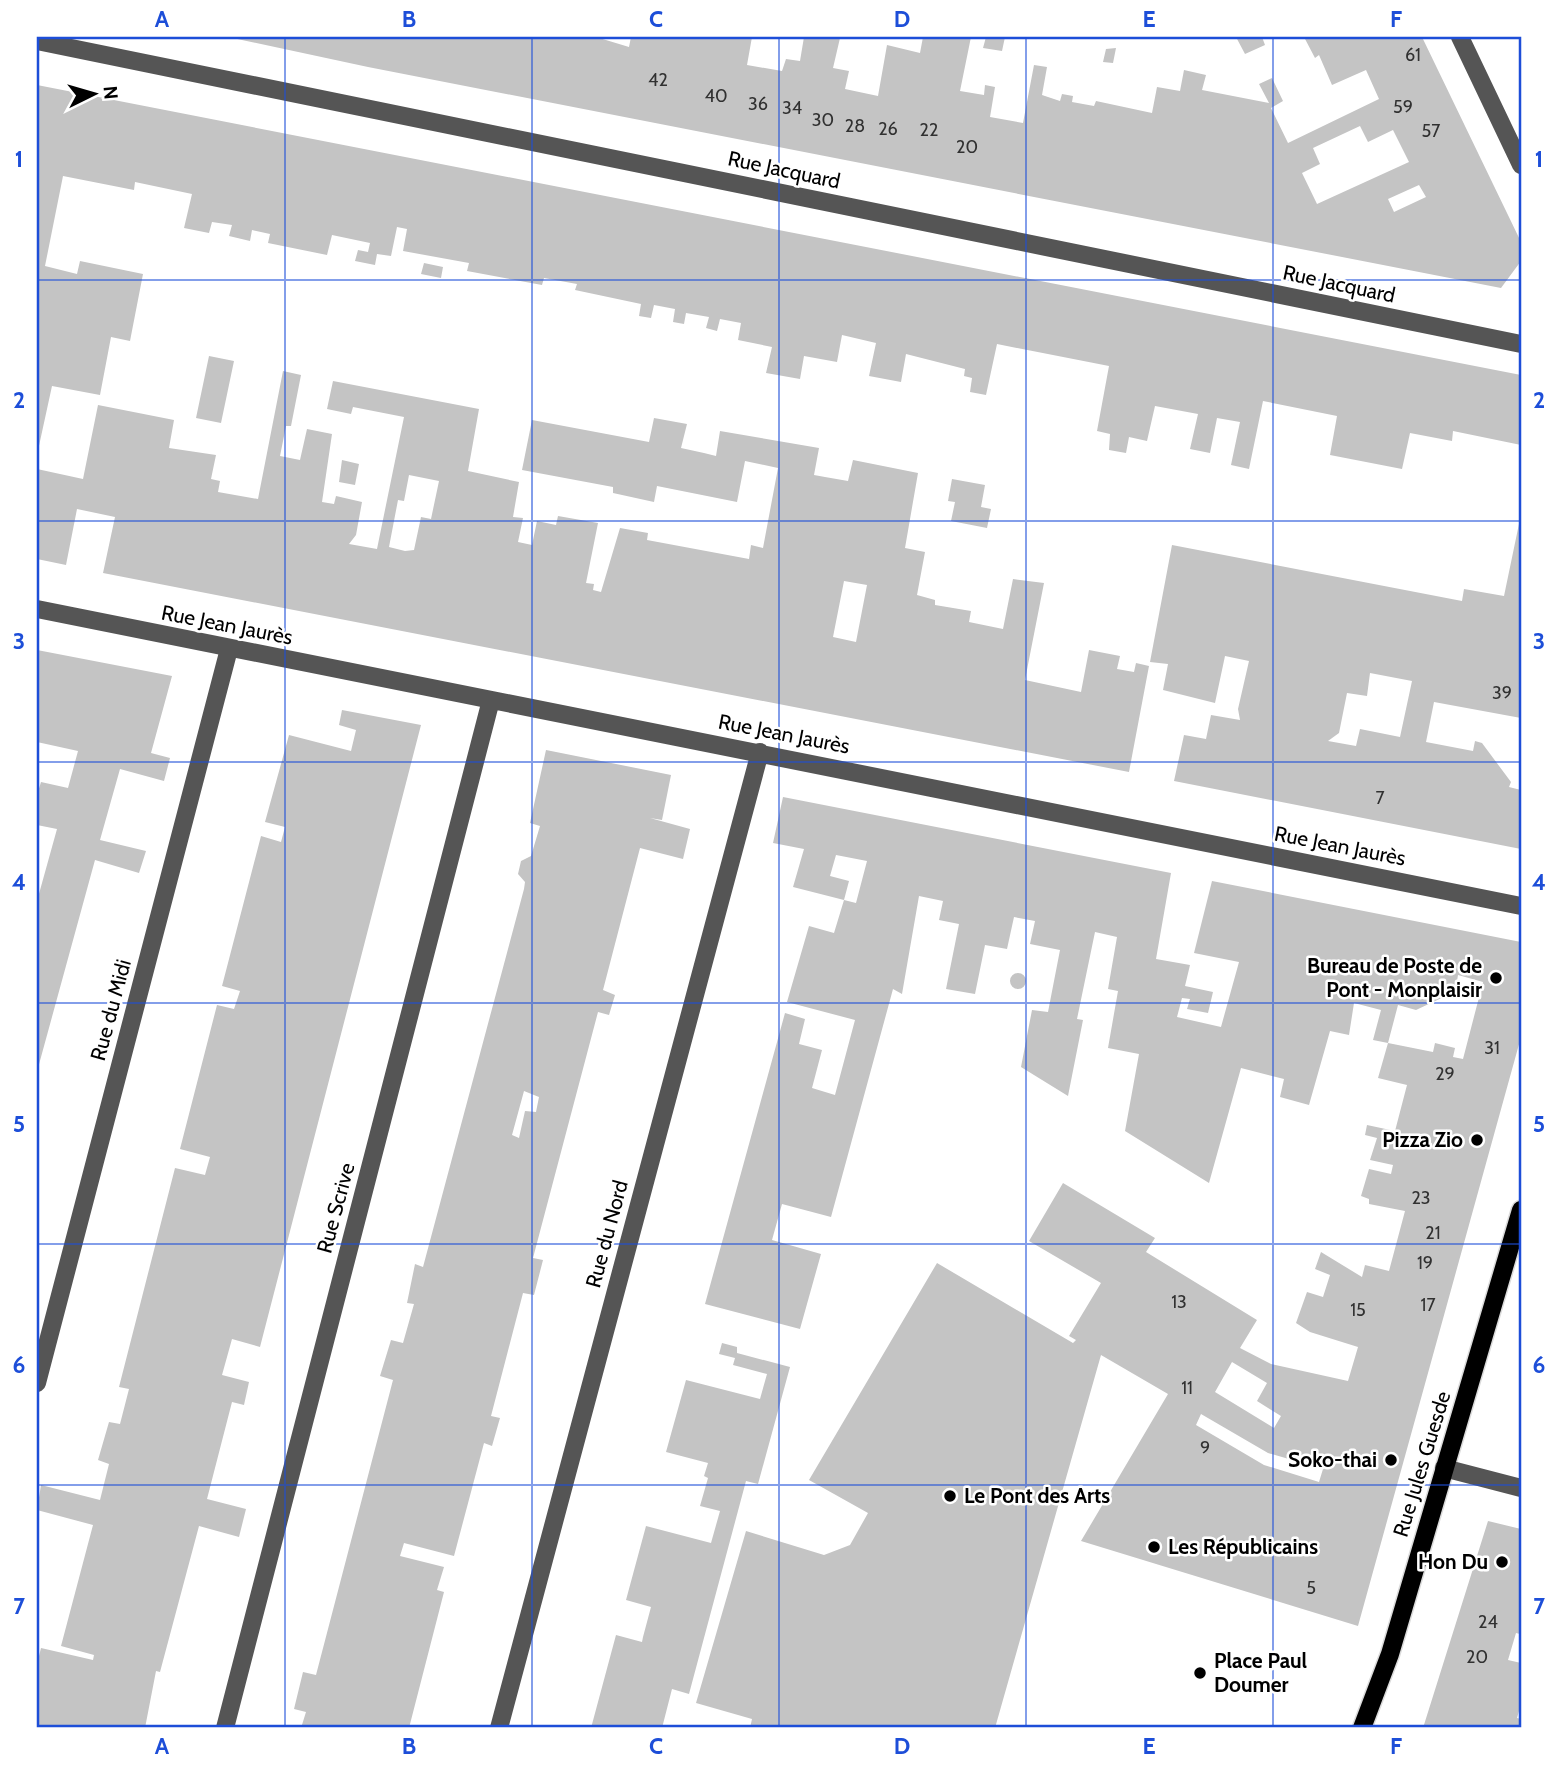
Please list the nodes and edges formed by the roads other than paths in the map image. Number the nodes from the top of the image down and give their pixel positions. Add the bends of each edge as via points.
1 (1460, 37) edge
2 (37, 41) edge
3 (1521, 165) edge
4 (1521, 344) edge
5 (37, 609) edge
6 (229, 649) junction
7 (491, 700) junction
8 (760, 752) junction
9 (1521, 906) edge
10 (1521, 1210) edge
11 (37, 1383) edge
12 (1444, 1468) junction
13 (1521, 1488) edge
14 (225, 1728) edge
15 (499, 1728) edge
16 (1362, 1728) edge

1 - 3 street
2 - 4 street, Rue Jacquard
5 - 6 street, Rue Jean Jaurès
6 - 7 street, Rue Jean Jaurès
6 - 11 street, Rue du Midi
7 - 8 street, Rue Jean Jaurès
7 - 14 street, Rue Scrive
8 - 9 street, Rue Jean Jaurès
8 - 15 street, Rue du Nord
10 - 12 main road, Rue Jules Guesde
12 - 13 street
12 - 16 main road, Rue Jules Guesde via 1390,1654

